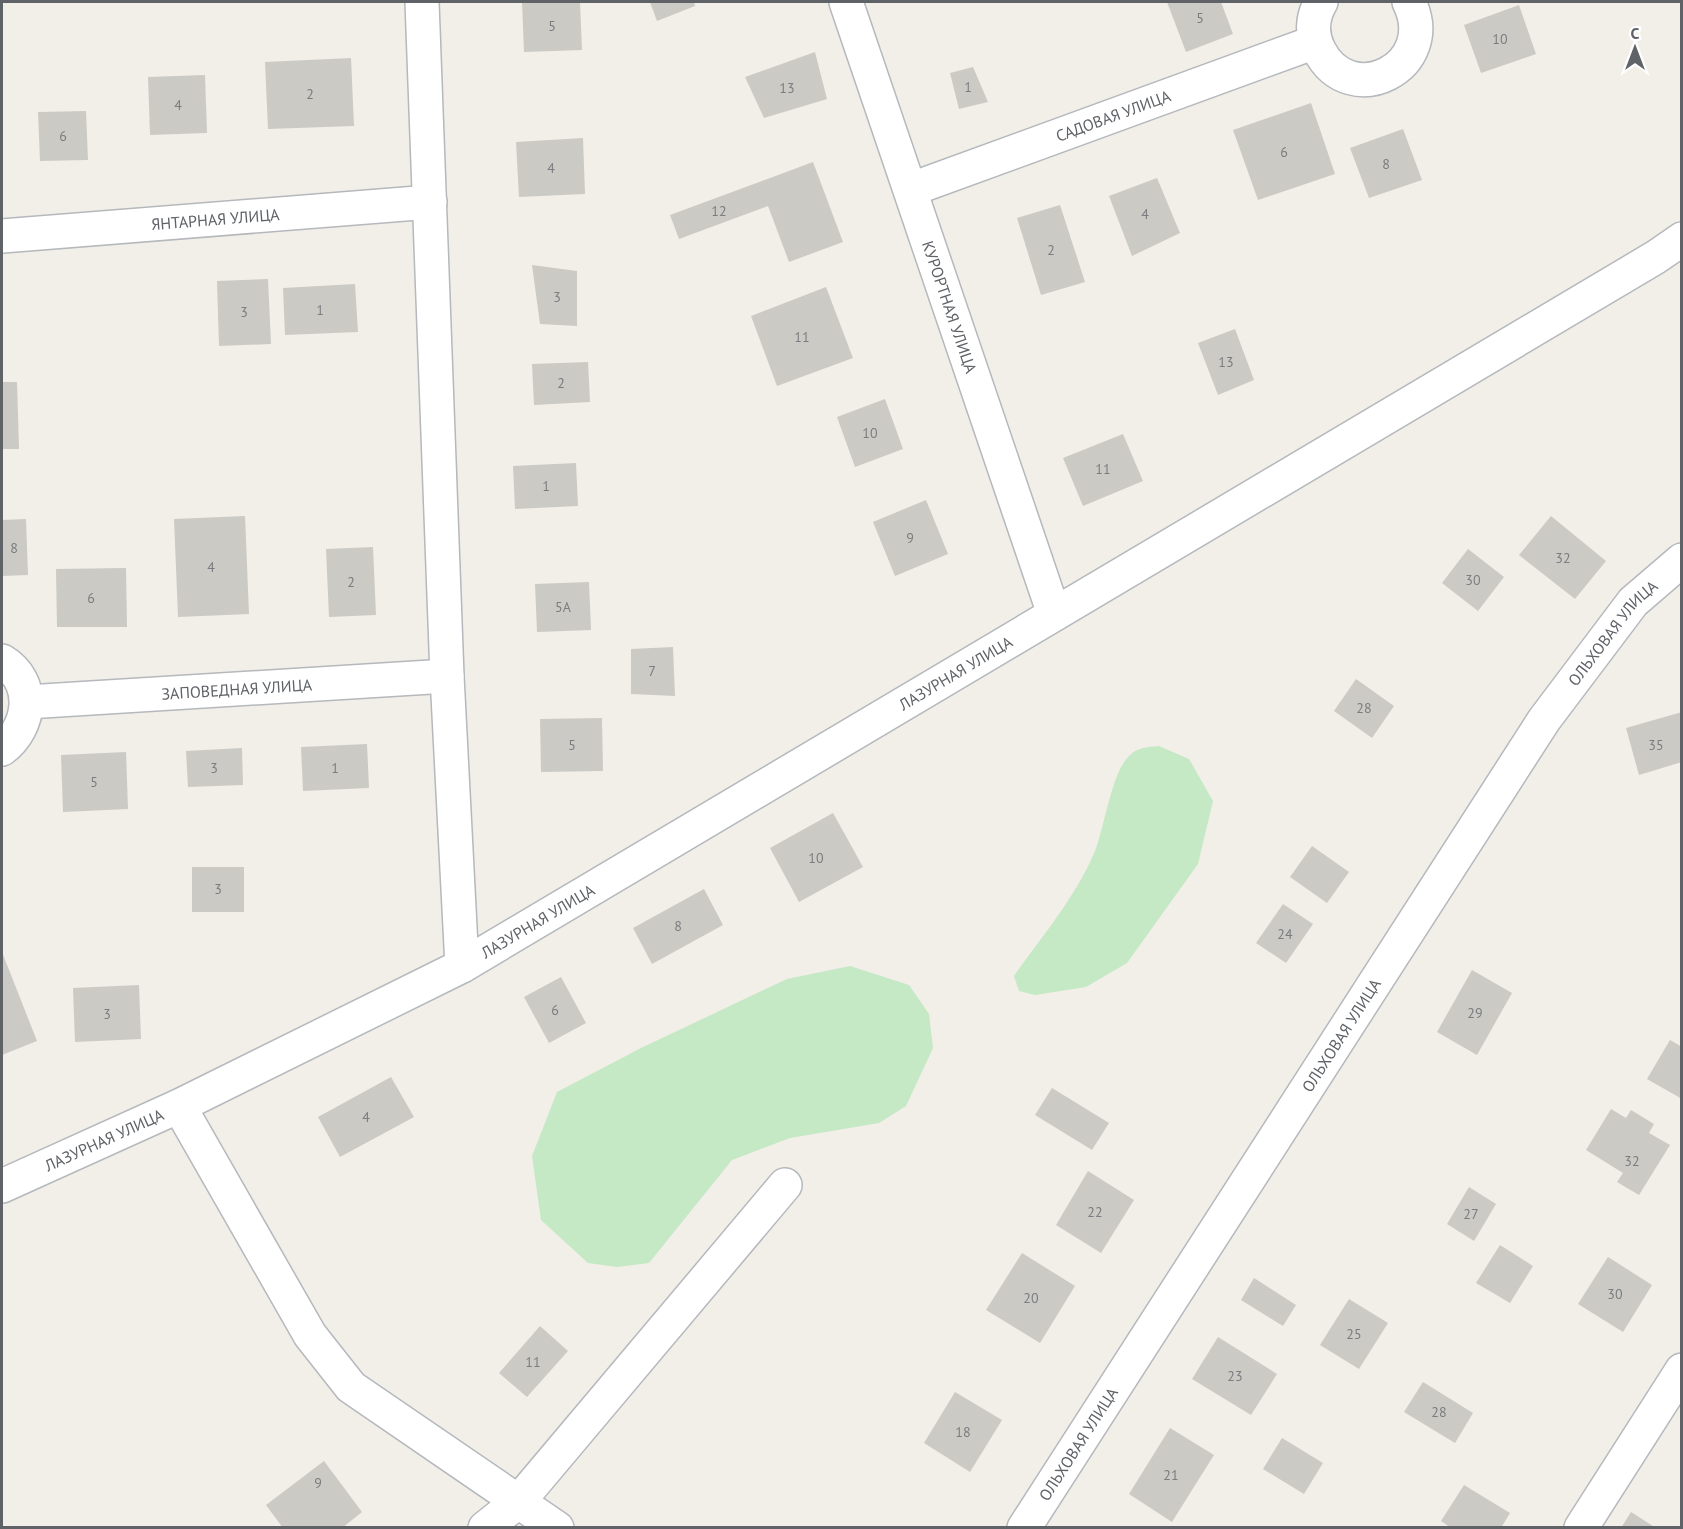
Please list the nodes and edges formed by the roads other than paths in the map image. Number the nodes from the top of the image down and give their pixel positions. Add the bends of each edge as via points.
1 (422, 2) edge
2 (846, 2) edge
3 (1321, 2) edge
4 (1409, 2) edge
5 (1315, 42) junction
6 (912, 189) junction
7 (430, 202) junction
8 (2, 236) edge
9 (1682, 239) edge
10 (1682, 560) edge
11 (1054, 614) junction
12 (2, 661) edge
13 (447, 676) junction
14 (27, 702) junction
15 (2, 749) edge
16 (462, 966) junction
17 (179, 1106) junction
18 (785, 1185) dead end
19 (2, 1186) edge
20 (1682, 1370) edge
21 (519, 1501) junction
22 (485, 1527) edge
23 (558, 1527) edge
24 (1024, 1527) edge
25 (1581, 1527) edge

1 - 7 street
2 - 6 street, КУРОРТНАЯ УЛИЦА
3 - 5 street via 1313,26
4 - 5 street via 1415,13 1412,49 1402,64 1388,74 1361,79 1336,71
5 - 6 street, САДОВАЯ УЛИЦА
6 - 11 street, КУРОРТНАЯ УЛИЦА
7 - 8 street, ЯНТАРНАЯ УЛИЦА
7 - 13 street
9 - 11 street, ЛАЗУРНАЯ УЛИЦА
10 - 24 street, ОЛЬХОВАЯ УЛИЦА via 1633,602 1544,720
11 - 16 street, ЛАЗУРНАЯ УЛИЦА
12 - 14 street via 22,682
13 - 14 street, ЗАПОВЕДНАЯ УЛИЦА
13 - 16 street
14 - 15 street via 24,722 14,740
16 - 17 street, ЛАЗУРНАЯ УЛИЦА
17 - 19 street, ЛАЗУРНАЯ УЛИЦА
17 - 21 street via 310,1335 351,1387
18 - 21 street
20 - 25 street
21 - 22 street
21 - 23 street

